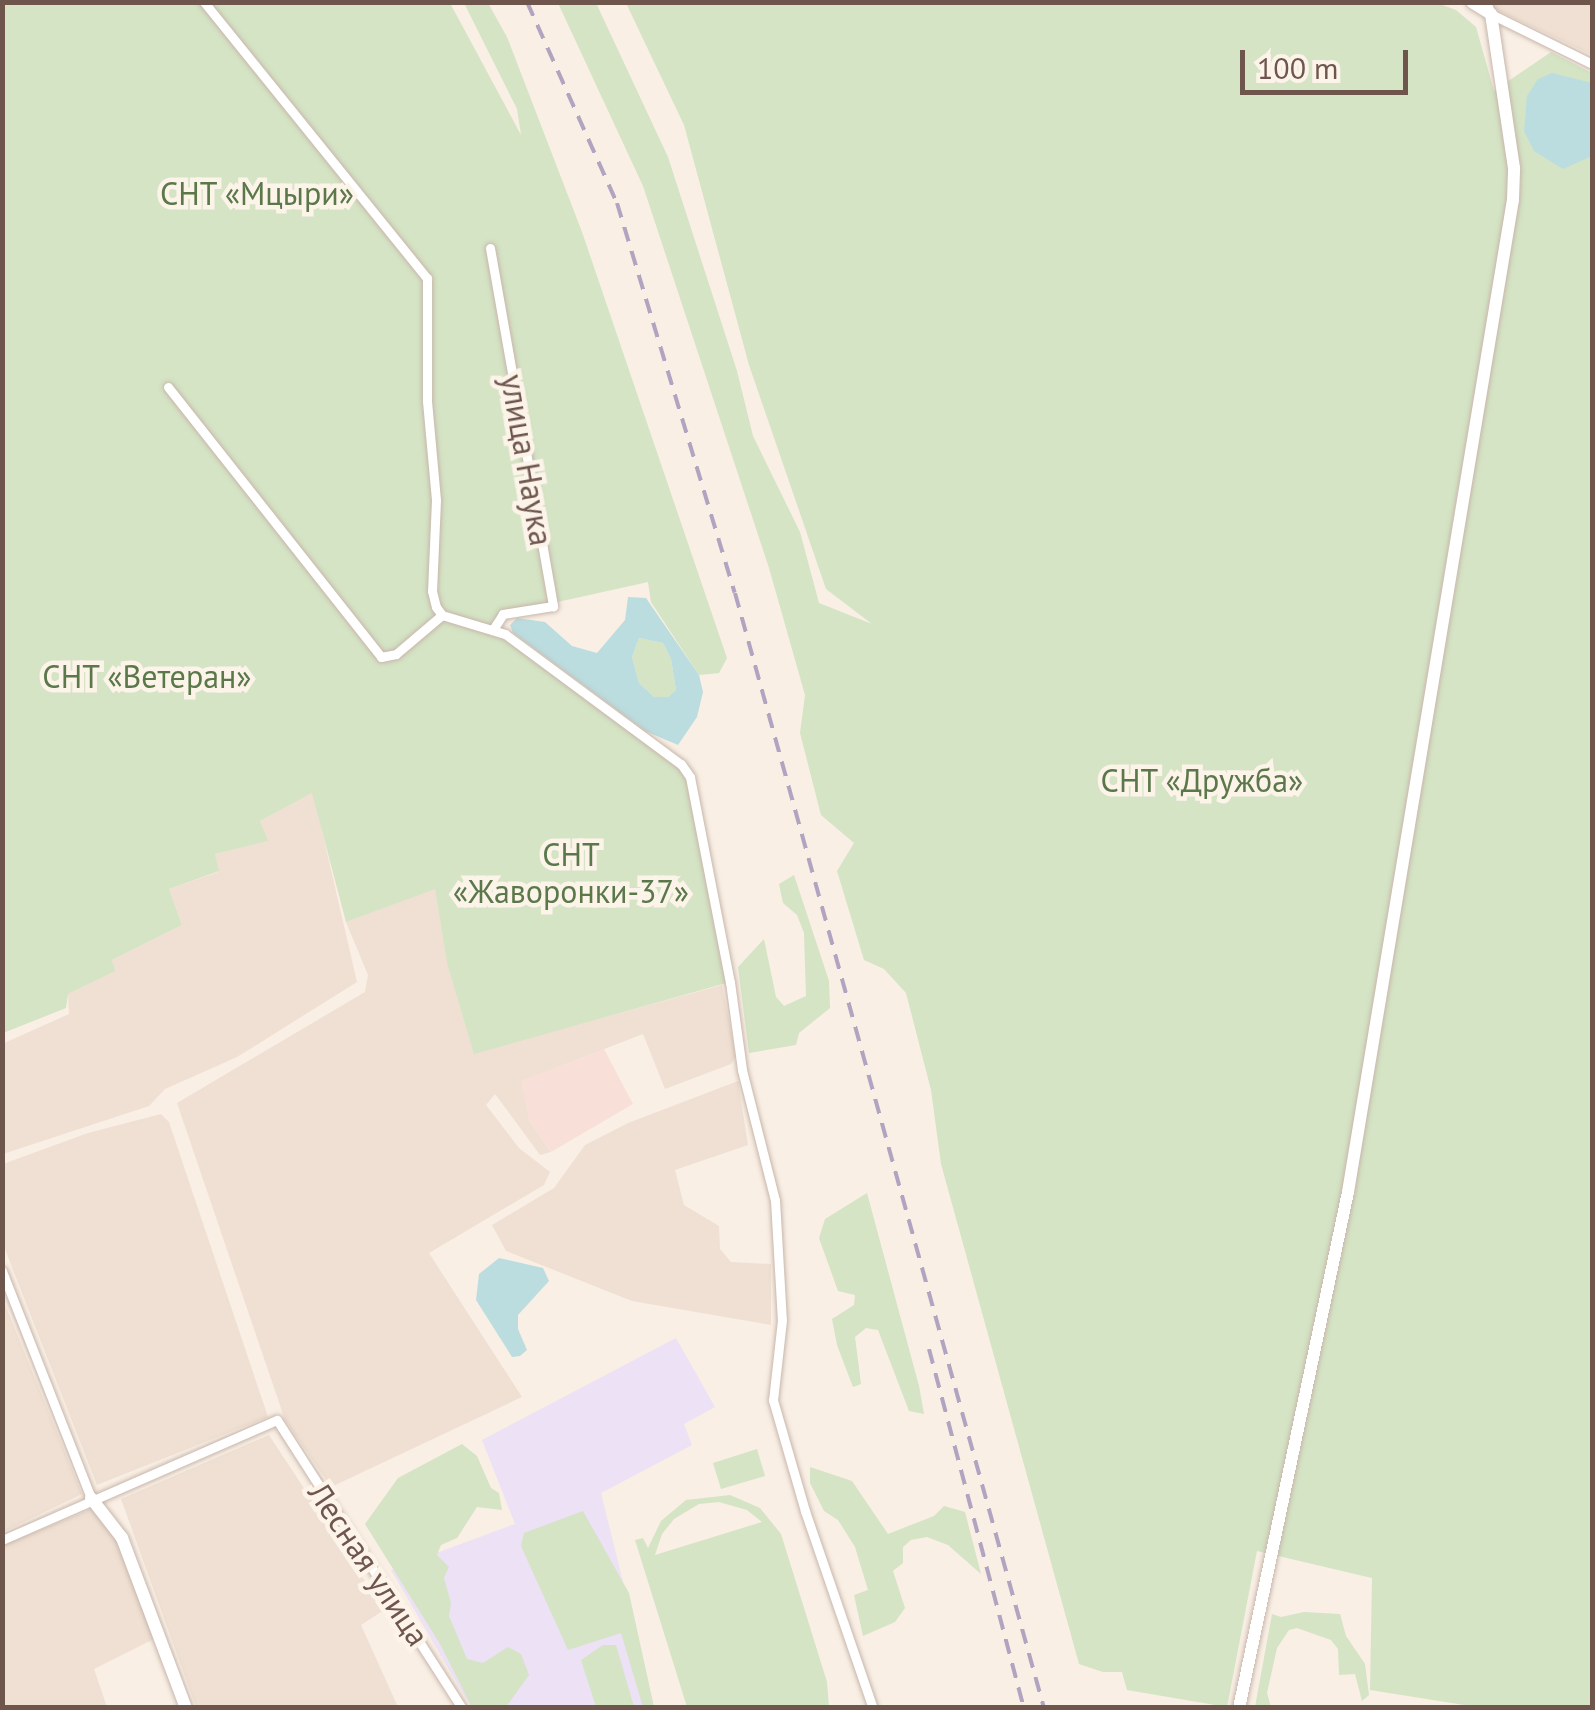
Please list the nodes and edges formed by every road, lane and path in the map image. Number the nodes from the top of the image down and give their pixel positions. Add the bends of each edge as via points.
1 (204, 2) edge
2 (1472, 2) edge
3 (1489, 8) edge
4 (1592, 64) edge
5 (490, 248) dead end
6 (168, 388) dead end
7 (442, 615) junction
8 (494, 628) junction
9 (2, 1271) edge
10 (91, 1498) junction
11 (2, 1540) edge
12 (186, 1708) edge
13 (462, 1708) edge
14 (873, 1708) edge
15 (1239, 1708) edge

1 - 7 street via 428,278 426,401 436,500 432,591
2 - 3 street
3 - 4 street
3 - 15 street via 1513,200 1351,1174
5 - 8 street, улица Наука via 553,606 503,614
6 - 7 street via 381,657 396,654
7 - 8 street
8 - 14 street via 687,770 742,1070 775,1200 782,1320 773,1400
9 - 10 street
10 - 11 street
10 - 12 street via 122,1538
10 - 13 street, Лесная улица via 277,1420

